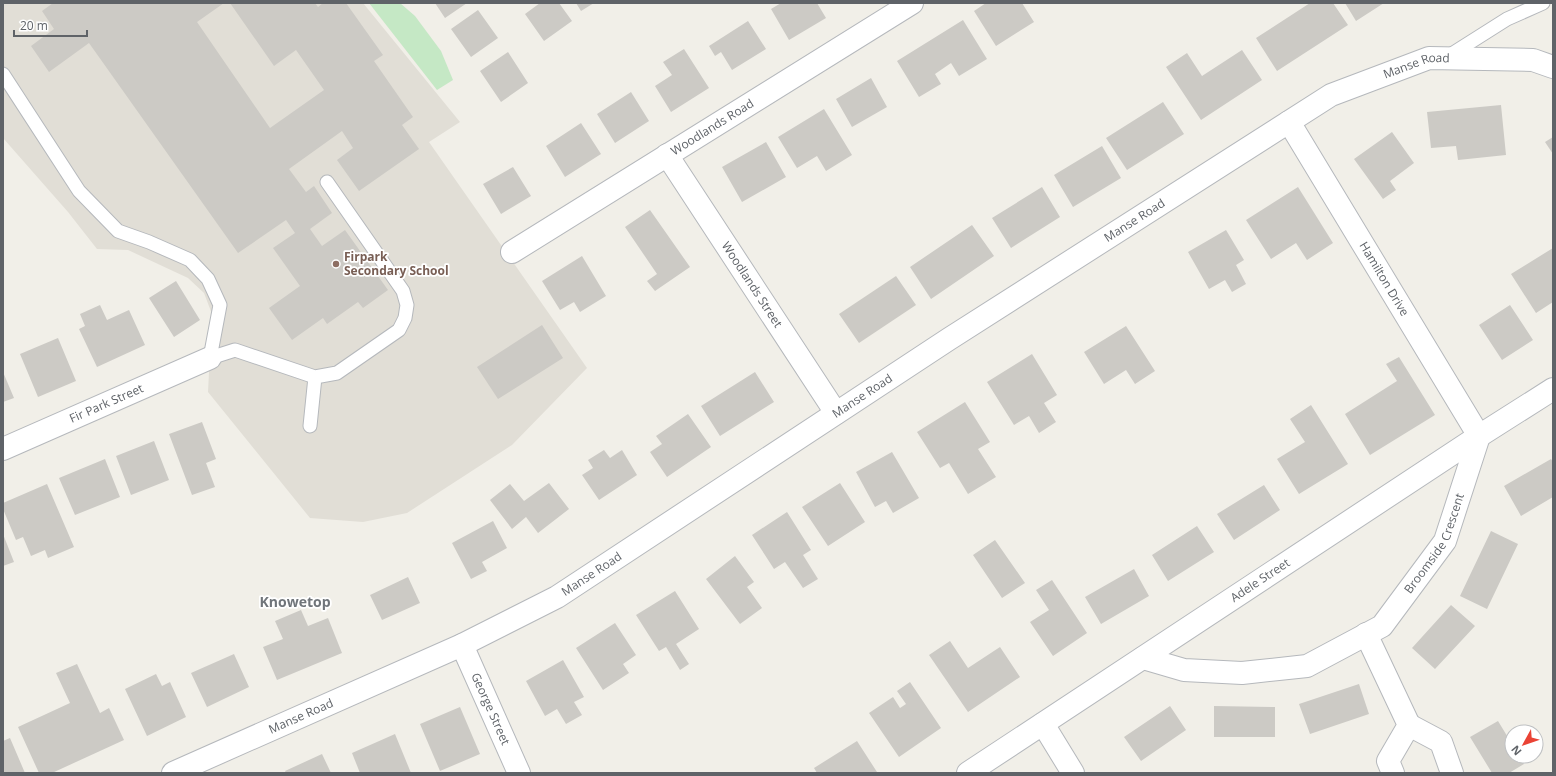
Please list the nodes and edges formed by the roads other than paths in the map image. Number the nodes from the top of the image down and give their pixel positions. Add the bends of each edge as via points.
1 (912, 3) edge
2 (1543, 3) edge
3 (1445, 58) junction
4 (1553, 67) edge
5 (3, 74) edge
6 (1289, 122) junction
7 (667, 155) junction
8 (327, 182) dead end
9 (512, 252) dead end
10 (210, 358) junction
11 (315, 377) junction
12 (1553, 389) edge
13 (836, 413) junction
14 (310, 426) dead end
15 (1479, 436) junction
16 (3, 449) edge
17 (1366, 634) junction
18 (462, 645) junction
19 (1143, 658) junction
20 (1043, 724) junction
21 (1409, 725) junction
22 (174, 773) edge
23 (519, 773) edge
24 (968, 773) edge
25 (1073, 773) edge
26 (1393, 773) edge
27 (1452, 773) edge

1 - 7 street, Woodlands Road
2 - 3 lane via 1506,19
3 - 4 street, Manse Road via 1533,60
3 - 6 street, Manse Road via 1429,58 1331,95
5 - 10 lane via 79,191 118,231 190,260 208,279 220,305
6 - 13 street, Manse Road
6 - 15 street, Hamilton Drive
7 - 9 street, Woodlands Road
7 - 13 street, Woodlands Street
8 - 11 lane via 403,291 407,305 405,318 399,330 337,373
10 - 11 lane via 235,350
10 - 16 street, Fir Park Street
11 - 14 lane
12 - 15 street, Adele Street
13 - 18 street, Manse Road via 557,597
15 - 17 street, Broomside Crescent via 1445,541 1382,626
15 - 19 street, Adele Street
17 - 19 street, Broomside Crescent via 1307,666 1242,673 1184,670
17 - 21 street
18 - 22 street, Manse Road
18 - 23 street, George Street
19 - 20 street, Adele Street
20 - 24 street, Adele Street
20 - 25 street
21 - 26 street via 1388,761
21 - 27 street via 1441,742

